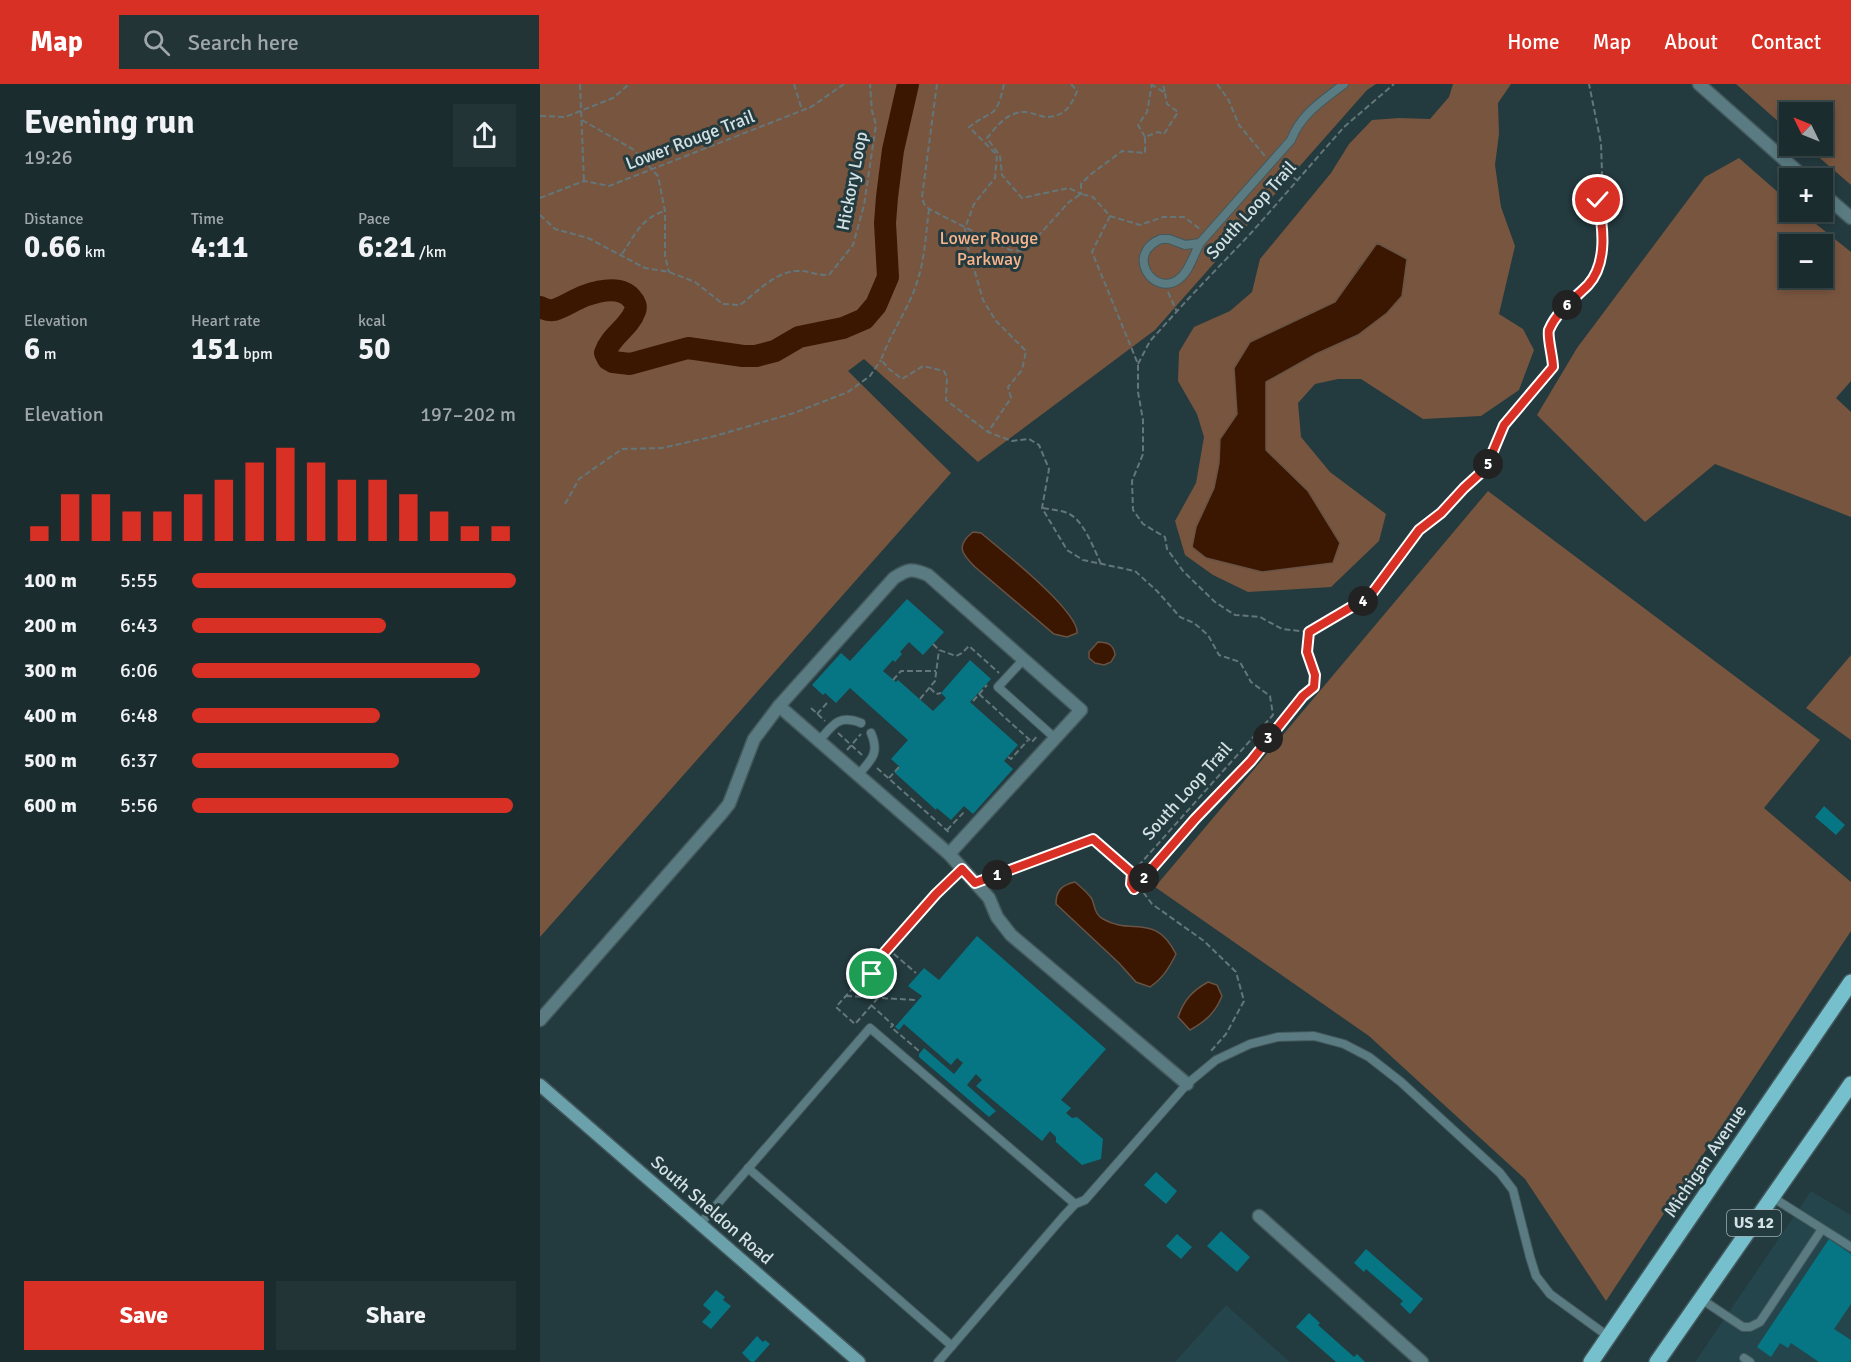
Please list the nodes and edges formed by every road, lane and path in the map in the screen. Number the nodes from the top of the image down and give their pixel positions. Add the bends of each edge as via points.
1 (580, 84) edge
2 (629, 84) edge
3 (794, 84) edge
4 (844, 84) edge
5 (870, 84) edge
6 (937, 84) edge
7 (1004, 84) edge
8 (1071, 84) edge
9 (1151, 84) edge
10 (1163, 84) edge
11 (1217, 84) edge
12 (1344, 84) edge
13 (1394, 84) edge
14 (1589, 84) edge
15 (1699, 84) edge
16 (1165, 93) junction
17 (582, 110) junction
18 (802, 111) junction
19 (540, 116) edge
20 (582, 120) junction
21 (1145, 137) junction
22 (1271, 162) junction
23 (1794, 168) edge
24 (651, 170) junction
25 (1298, 180) junction
26 (584, 181) junction
27 (1081, 194) junction
28 (540, 198) edge
29 (1833, 202) edge
30 (929, 209) junction
31 (665, 211) junction
32 (540, 215) edge
33 (1110, 216) junction
34 (1851, 218) edge
35 (965, 228) junction
36 (1206, 235) junction
37 (1200, 243) junction
38 (622, 254) junction
39 (669, 272) junction
40 (1167, 284) junction
41 (1177, 312) junction
42 (881, 360) junction
43 (1138, 364) junction
44 (988, 432) junction
45 (565, 504) dead end
46 (1042, 508) junction
47 (1101, 564) junction
48 (1309, 632) junction
49 (933, 644) dead end
50 (939, 650) junction
51 (1024, 659) junction
52 (936, 671) junction
53 (999, 673) dead end
54 (893, 680) dead end
55 (992, 680) dead end
56 (930, 688) junction
57 (940, 693) dead end
58 (979, 694) junction
59 (920, 699) dead end
60 (973, 701) dead end
61 (827, 703) dead end
62 (779, 706) junction
63 (817, 714) dead end
64 (861, 723) dead end
65 (1042, 732) dead end
66 (838, 734) dead end
67 (871, 734) dead end
68 (860, 736) dead end
69 (1055, 738) junction
70 (1029, 739) junction
71 (819, 741) junction
72 (850, 746) junction
73 (864, 757) dead end
74 (1008, 757) dead end
75 (878, 765) dead end
76 (899, 767) dead end
77 (858, 775) junction
78 (889, 778) junction
79 (965, 811) dead end
80 (947, 830) junction
81 (953, 835) dead end
82 (949, 854) junction
83 (962, 869) junction
84 (1132, 873) junction
85 (975, 883) junction
86 (1138, 885) junction
87 (888, 948) junction
88 (868, 971) junction
89 (916, 973) dead end
90 (872, 974) dead end
91 (1851, 982) edge
92 (846, 996) junction
93 (878, 998) junction
94 (916, 1000) dead end
95 (871, 1005) junction
96 (540, 1020) edge
97 (919, 1051) dead end
98 (1205, 1057) dead end
99 (1188, 1084) junction
100 (540, 1085) edge
101 (1850, 1087) edge
102 (748, 1168) junction
103 (1772, 1197) junction
104 (1075, 1204) junction
105 (1258, 1216) dead end
106 (700, 1224) junction
107 (1822, 1229) junction
108 (1851, 1247) edge
109 (1701, 1299) junction
110 (1608, 1337) junction
111 (952, 1346) junction
112 (859, 1362) edge
113 (938, 1362) edge
114 (1422, 1362) edge
115 (1591, 1362) edge
116 (1657, 1362) edge

1 - 17 path
2 - 17 path via 613,98
3 - 18 path
4 - 18 path, Lower Rouge Trail
5 - 39 path, Hickory Loop via 876,125 864,205 853,245 829,275 795,271 776,278 740,306 723,304 695,282
6 - 30 path via 922,197
7 - 35 path via 994,114 969,127 997,155 995,178 974,204
8 - 27 path via 1077,91 1073,103 1060,115 1047,117 1023,112 1002,119 987,138 1000,156 1002,176 1022,198 1069,188
9 - 16 path
9 - 21 path via 1147,112 1138,125
10 - 16 path
11 - 22 path via 1239,125
12 - 22 lane via 1306,113 1291,140
13 - 25 path, South Loop Trail via 1344,127
14 - 48 path via 1601,143 1598,200 1604,231 1599,265 1590,283 1561,310 1548,333 1553,367 1504,425 1486,468 1419,530 1370,596
15 - 23 street
16 - 21 path via 1167,104 1178,112 1164,134
17 - 19 path via 565,117
17 - 20 path
18 - 24 path, Lower Rouge Trail
20 - 24 path via 634,150
20 - 26 path
21 - 27 path via 1145,153 1122,151 1081,184
22 - 25 path
22 - 36 lane
24 - 26 path, Lower Rouge Trail via 609,186
24 - 31 path via 658,176
25 - 41 path, South Loop Trail
26 - 28 path, Lower Rouge Trail
27 - 33 path via 1093,197
27 - 35 path via 1020,251
29 - 34 street
30 - 35 path
30 - 42 path via 919,278
31 - 38 path via 642,223
31 - 39 path
32 - 38 path, Hickory Loop via 555,230 588,238
33 - 36 path via 1140,225 1163,217 1184,217
33 - 43 path via 1092,252
35 - 44 path via 983,300 996,321 1026,351 1022,370 1008,387 1011,398
36 - 37 lane
37 - 40 lane via 1185,273
37 - 40 lane via 1185,245 1161,239 1148,248 1143,262 1145,270 1154,280
38 - 39 path, Hickory Loop via 645,267
40 - 41 path
41 - 43 path, South Loop Trail via 1150,341
42 - 44 path via 902,379 923,366 944,371 946,400
42 - 45 path via 870,376 848,392 794,413 662,448 622,449 579,479
43 - 48 path via 1143,454 1132,481 1133,510 1143,524 1165,537 1167,549 1183,571 1215,602 1235,615 1260,617 1282,629
44 - 46 path via 1012,441 1029,439 1039,445 1048,469
46 - 47 path, South Loop Trail via 1067,550 1083,560
46 - 47 path via 1071,514
47 - 84 path, South Loop Trail via 1135,572 1180,617 1208,635 1219,655 1240,662 1251,682 1270,696 1273,715
48 - 86 path, South Loop Trail via 1307,652 1315,675 1314,687
49 - 50 path
50 - 52 path
50 - 53 path via 956,656 969,646
51 - 62 street via 928,575 907,570 894,578
51 - 69 street via 1081,710
51 - 69 lane via 998,687
52 - 54 path via 902,671
52 - 56 path
55 - 58 path
56 - 57 path
56 - 59 path
58 - 60 path
58 - 70 path
61 - 63 path
62 - 71 street
62 - 96 street via 754,740 729,804
64 - 71 lane via 848,718 836,722
65 - 70 path via 1032,742
66 - 72 path
67 - 77 lane via 877,746
68 - 72 path
69 - 82 street
70 - 74 path via 1011,759
71 - 77 street
72 - 73 path
75 - 78 path
76 - 78 path
77 - 82 street
78 - 80 path
79 - 80 path
80 - 81 path
82 - 83 street
83 - 85 street
83 - 87 path
84 - 85 path via 1093,839
84 - 86 path via 1131,884 1134,889
85 - 99 street via 1011,935
86 - 98 path via 1152,904 1204,941 1236,972 1244,1001 1226,1034
87 - 88 path
87 - 89 path
88 - 90 path
88 - 92 path
91 - 110 main road, Michigan Avenue / US 12
92 - 93 path
92 - 95 path via 836,1007 855,1024
93 - 94 path
93 - 95 path
95 - 97 path
99 - 104 lane via 1085,1200
99 - 110 lane via 1216,1060 1250,1044 1278,1037 1314,1036 1344,1044 1369,1057 1500,1173 1513,1190 1536,1276 1550,1294
100 - 106 street, South Sheldon Road
101 - 103 main road, US 12
102 - 104 lane via 870,1028
102 - 106 lane
102 - 111 lane
103 - 107 lane
103 - 109 main road, US 12
104 - 111 lane
105 - 114 street
106 - 112 street, South Sheldon Road
107 - 108 lane
107 - 109 lane via 1760,1322 1743,1327
109 - 116 main road, US 12
110 - 115 main road, Michigan Avenue / US 12
111 - 113 lane

